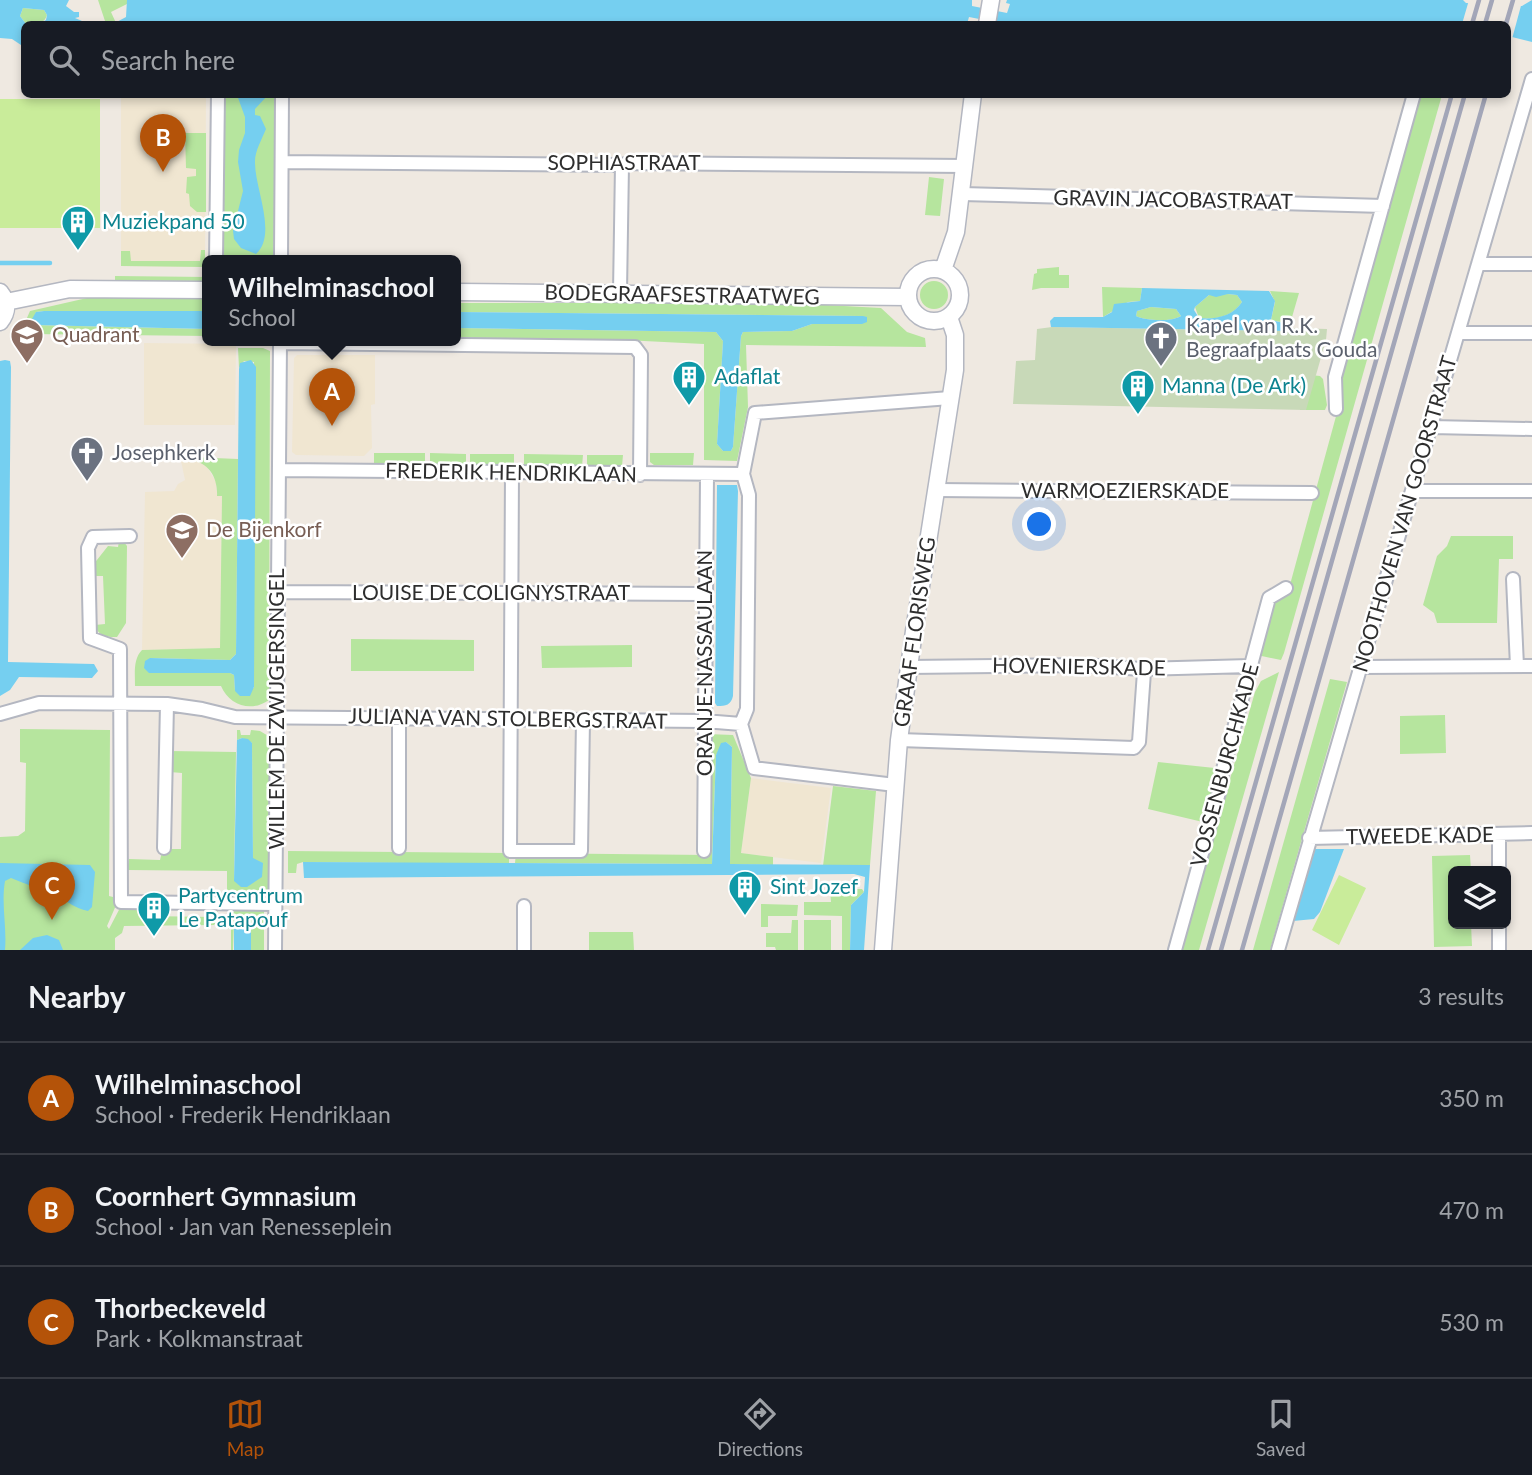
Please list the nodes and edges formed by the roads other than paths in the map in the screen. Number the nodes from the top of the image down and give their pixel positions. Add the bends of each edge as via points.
1 (1532, 79) edge
2 (218, 98) edge
3 (282, 98) edge
4 (973, 98) edge
5 (1413, 98) edge
6 (282, 162) junction
7 (622, 165) junction
8 (965, 166) junction
9 (962, 194) junction
10 (1383, 206) junction
11 (216, 255) edge
12 (281, 255) edge
13 (1478, 264) junction
14 (1532, 264) edge
15 (943, 270) junction
16 (202, 290) edge
17 (461, 292) edge
18 (620, 292) junction
19 (3, 297) edge
20 (908, 297) junction
21 (949, 317) junction
22 (0, 322) edge
23 (1458, 333) junction
24 (1532, 333) edge
25 (461, 345) edge
26 (280, 346) edge
27 (950, 398) junction
28 (1336, 409) dead end
29 (1431, 427) junction
30 (1532, 429) edge
31 (278, 470) junction
32 (512, 471) junction
33 (743, 474) junction
34 (640, 475) junction
35 (707, 475) junction
36 (937, 489) junction
37 (1413, 491) junction
38 (1532, 491) edge
39 (1312, 493) dead end
40 (130, 536) dead end
41 (1513, 579) dead end
42 (1286, 588) dead end
43 (277, 592) junction
44 (511, 593) junction
45 (705, 594) junction
46 (1250, 666) junction
47 (1517, 666) junction
48 (1532, 666) edge
49 (908, 667) junction
50 (1361, 667) junction
51 (1141, 669) junction
52 (167, 704) junction
53 (122, 706) junction
54 (0, 714) edge
55 (276, 717) junction
56 (399, 719) junction
57 (510, 719) junction
58 (583, 720) junction
59 (704, 721) junction
60 (741, 724) junction
61 (899, 740) junction
62 (895, 785) junction
63 (1532, 833) edge
64 (1499, 835) junction
65 (1308, 838) junction
66 (164, 848) dead end
67 (398, 848) dead end
68 (704, 851) dead end
69 (1499, 866) edge
70 (275, 904) junction
71 (524, 906) dead end
72 (1499, 929) edge
73 (275, 950) edge
74 (524, 950) edge
75 (883, 950) edge
76 (1175, 950) edge
77 (1278, 950) edge
78 (1499, 950) edge

1 - 13 street, NOOTHOVEN VAN GOORSTRAAT
2 - 11 street
3 - 6 street
4 - 8 main road
5 - 10 street
6 - 7 street, SOPHIASTRAAT
6 - 12 street
7 - 8 street, SOPHIASTRAAT
7 - 18 street
8 - 9 main road
9 - 10 street, GRAVIN JACOBASTRAAT
9 - 15 main road
10 - 28 street via 1335,377
13 - 14 street
13 - 23 street, NOOTHOVEN VAN GOORSTRAAT
15 - 20 main road via 919,274
15 - 21 main road via 956,281 960,292 957,308
16 - 19 main road via 69,289
17 - 18 main road, BODEGRAAFSESTRAATWEG
18 - 20 main road, BODEGRAAFSESTRAATWEG
19 - 22 main road via 5,314
20 - 21 main road via 923,319
21 - 27 main road, GRAAF FLORISWEG via 956,346
23 - 24 street
23 - 29 street, NOOTHOVEN VAN GOORSTRAAT
25 - 34 street, WILLEM DE ZWIJGERSINGEL via 635,347 641,355
26 - 31 street, WILLEM DE ZWIJGERSINGEL
27 - 33 street via 755,413
27 - 36 main road, GRAAF FLORISWEG
29 - 30 street
29 - 37 street, NOOTHOVEN VAN GOORSTRAAT
31 - 32 street, FREDERIK HENDRIKLAAN
31 - 43 street, WILLEM DE ZWIJGERSINGEL
32 - 34 street, FREDERIK HENDRIKLAAN
32 - 44 street
33 - 35 street, FREDERIK HENDRIKLAAN
33 - 60 street via 749,495 748,668 747,709
34 - 35 street, FREDERIK HENDRIKLAAN
35 - 45 street, ORANJE-NASSAULAAN
36 - 39 street, WARMOEZIERSKADE
36 - 49 main road, GRAAF FLORISWEG
37 - 38 street
37 - 50 street, NOOTHOVEN VAN GOORSTRAAT
40 - 53 street via 93,537 88,548 90,638 120,649
41 - 47 street
42 - 46 street, VOSSENBURCHKADE via 1269,598
43 - 44 street, LOUISE DE COLIGNYSTRAAT
43 - 55 street, WILLEM DE ZWIJGERSINGEL
44 - 45 street, LOUISE DE COLIGNYSTRAAT
44 - 57 street
45 - 59 street, ORANJE-NASSAULAAN
46 - 51 street, HOVENIERSKADE
46 - 76 street, VOSSENBURCHKADE
47 - 48 street
47 - 50 street
49 - 51 street, HOVENIERSKADE via 1084,665
49 - 61 main road, GRAAF FLORISWEG
50 - 65 street, NOOTHOVEN VAN GOORSTRAAT
51 - 61 street via 1139,742 1134,748
52 - 53 street, JULIANA VAN STOLBERGSTRAAT
52 - 55 street, JULIANA VAN STOLBERGSTRAAT via 235,717
52 - 66 street
53 - 54 street, JULIANA VAN STOLBERGSTRAAT via 39,704
53 - 70 street via 121,902
55 - 56 street, JULIANA VAN STOLBERGSTRAAT
55 - 70 street, WILLEM DE ZWIJGERSINGEL
56 - 57 street, JULIANA VAN STOLBERGSTRAAT
56 - 67 street
57 - 58 street, JULIANA VAN STOLBERGSTRAAT
57 - 58 street via 510,851 581,851
58 - 59 street, JULIANA VAN STOLBERGSTRAAT
59 - 60 street, JULIANA VAN STOLBERGSTRAAT
59 - 68 street, ORANJE-NASSAULAAN
60 - 62 street via 754,768
61 - 62 main road, GRAAF FLORISWEG
62 - 75 main road, GRAAF FLORISWEG
63 - 64 street, TWEEDE KADE
64 - 65 street, TWEEDE KADE
64 - 69 street
65 - 77 street, NOOTHOVEN VAN GOORSTRAAT
70 - 73 street, WILLEM DE ZWIJGERSINGEL
71 - 74 street
72 - 78 street

